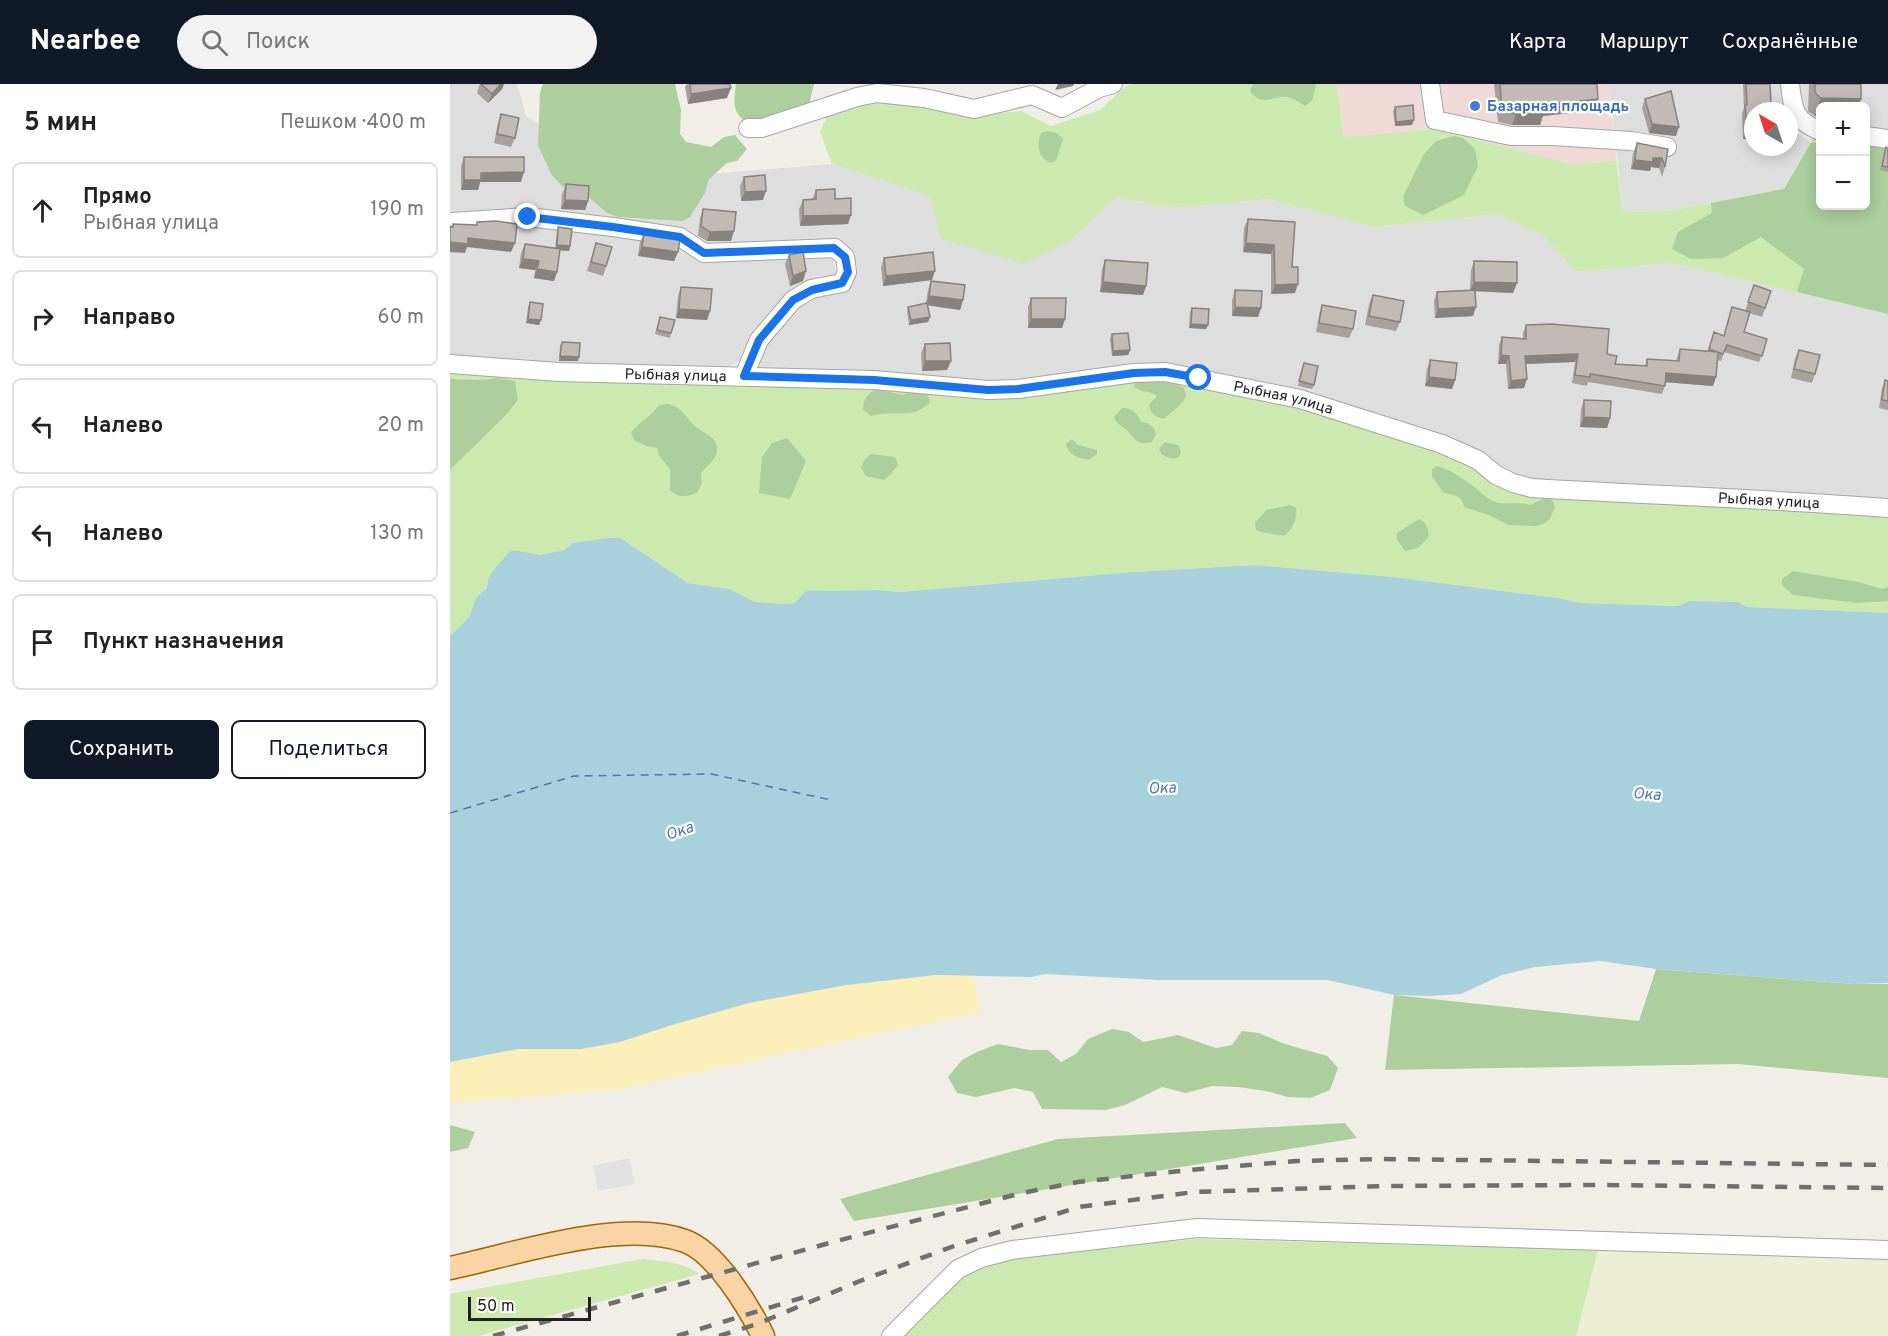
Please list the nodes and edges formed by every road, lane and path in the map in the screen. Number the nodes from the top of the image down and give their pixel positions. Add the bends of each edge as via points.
1 (1113, 84) edge
2 (1430, 84) edge
3 (1790, 84) edge
4 (1813, 127) edge
5 (748, 128) dead end
6 (1870, 137) edge
7 (1888, 139) edge
8 (1667, 147) edge
9 (450, 222) edge
10 (450, 364) edge
11 (744, 376) junction
12 (1888, 508) edge
13 (1888, 1250) edge
14 (450, 1268) edge
15 (763, 1336) edge
16 (891, 1336) edge

1 - 5 street via 1062,108 1032,95 974,109 877,93 762,128
2 - 8 street via 1435,120 1511,136 1553,135
3 - 4 street via 1793,109
6 - 7 street
9 - 11 street via 528,217 613,227 680,237 704,253 834,248 845,257 848,272 842,283 812,290 793,300 759,340
10 - 11 street, Рыбная улица via 559,372
11 - 12 street, Рыбная улица via 874,380 988,390 1165,372 1300,399 1442,444 1478,460 1513,483 1532,488
13 - 16 street via 1197,1228 1012,1250 981,1258 958,1269
14 - 15 main road via 593,1236 652,1234 687,1242 710,1258 724,1272

